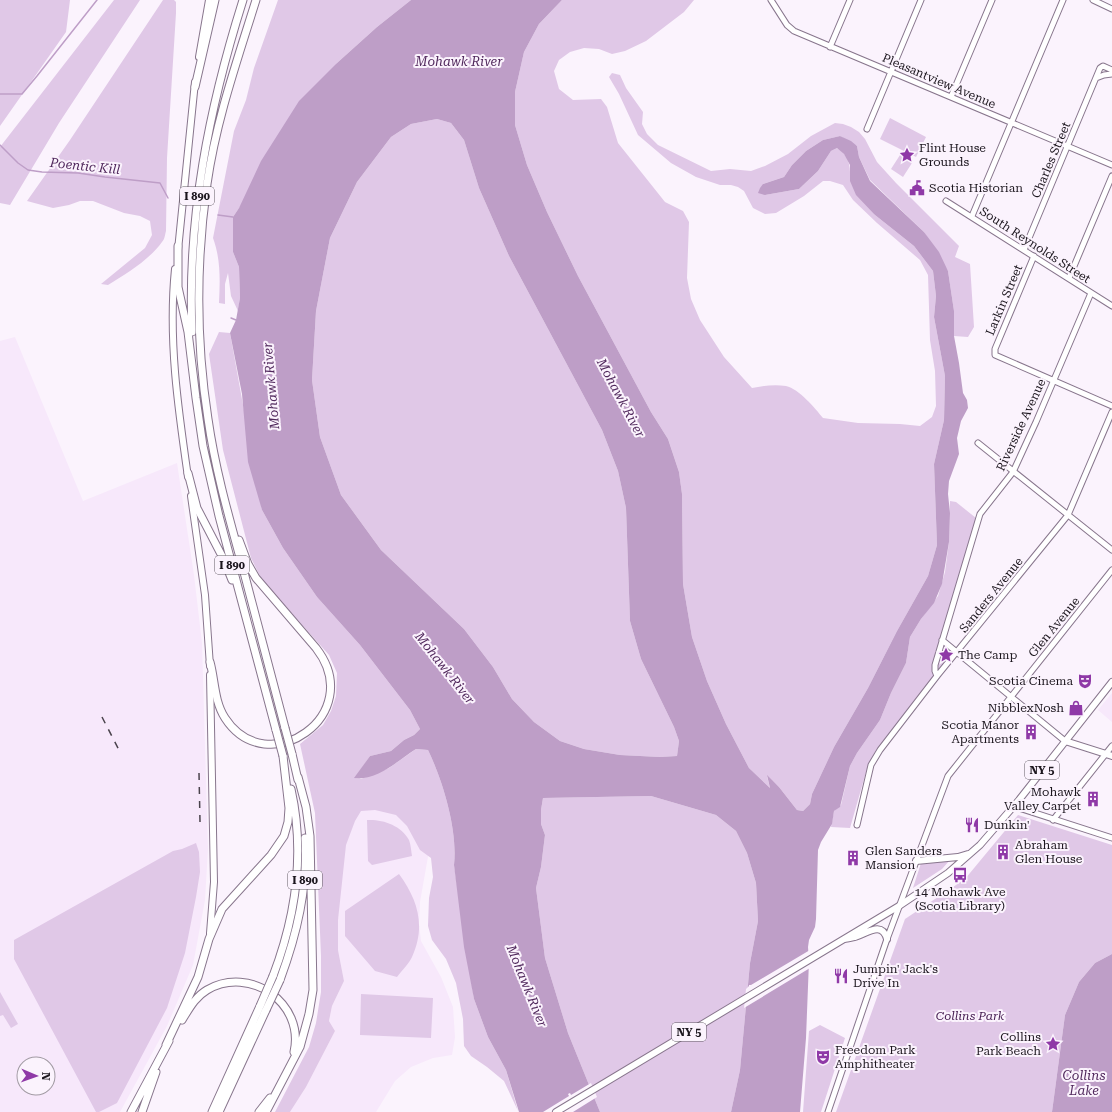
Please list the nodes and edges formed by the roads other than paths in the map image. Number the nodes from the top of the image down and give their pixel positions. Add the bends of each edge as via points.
1 (209, 0) edge
2 (215, 0) edge
3 (243, 0) edge
4 (256, 0) edge
5 (772, 0) edge
6 (850, 0) edge
7 (921, 0) edge
8 (992, 0) edge
9 (1063, 0) edge
10 (1093, 0) edge
11 (1112, 9) edge
12 (830, 47) junction
13 (1112, 70) edge
14 (891, 72) junction
15 (1112, 74) edge
16 (1096, 78) junction
17 (194, 87) junction
18 (951, 97) junction
19 (1012, 123) junction
20 (866, 129) dead end
21 (1068, 147) junction
22 (1112, 165) edge
23 (1112, 176) edge
24 (946, 201) dead end
25 (972, 216) junction
26 (178, 246) junction
27 (1024, 250) junction
28 (1034, 256) junction
29 (1069, 278) junction
30 (1091, 293) junction
31 (1112, 306) edge
32 (1053, 381) junction
33 (196, 398) junction
34 (1112, 406) edge
35 (1112, 412) edge
36 (978, 443) dead end
37 (1013, 472) junction
38 (188, 473) junction
39 (222, 491) junction
40 (1068, 515) junction
41 (1112, 550) edge
42 (1112, 570) edge
43 (942, 640) junction
44 (253, 642) junction
45 (957, 653) junction
46 (210, 662) junction
47 (937, 676) junction
48 (1112, 682) edge
49 (1011, 696) junction
50 (1065, 741) junction
51 (1112, 746) edge
52 (1109, 755) edge
53 (283, 756) junction
54 (298, 777) junction
55 (1013, 806) junction
56 (1053, 820) junction
57 (857, 825) dead end
58 (1112, 838) edge
59 (971, 852) junction
60 (916, 861) junction
61 (899, 906) junction
62 (209, 939) junction
63 (842, 939) junction
64 (887, 939) junction
65 (276, 978) junction
66 (165, 1048) junction
67 (285, 1077) junction
68 (280, 1085) junction
69 (131, 1112) edge
70 (142, 1112) edge
71 (212, 1112) edge
72 (219, 1112) edge
73 (259, 1112) edge
74 (266, 1112) edge
75 (556, 1112) edge
76 (828, 1112) edge

1 - 17 main road
2 - 17 highway
3 - 33 highway, I 890 via 212,110 196,205 191,301
4 - 39 highway, I 890 via 215,139 202,230 199,301 202,373 210,436
5 - 12 street, Pleasantview Avenue via 789,28
6 - 12 street
7 - 14 street
8 - 18 street
9 - 19 street
10 - 11 street
12 - 14 street, Pleasantview Avenue
13 - 16 street, Charles Street via 1103,66
14 - 18 street, Pleasantview Avenue
14 - 20 street
15 - 16 street
16 - 21 street, Charles Street
17 - 26 main road
18 - 19 street, Pleasantview Avenue
19 - 21 street, Pleasantview Avenue
19 - 25 street
21 - 22 street, Pleasantview Avenue
21 - 27 street, Charles Street
23 - 29 street
24 - 25 street, South Reynolds Street
25 - 27 street, South Reynolds Street
26 - 33 highway via 178,287 188,332
26 - 38 main road via 174,293 174,352 178,405
27 - 28 street, South Reynolds Street
28 - 29 street, South Reynolds Street
28 - 32 street, Larkin Street via 994,353 997,357
29 - 30 street, South Reynolds Street
30 - 31 street, South Reynolds Street
30 - 32 street, Riverside Avenue
32 - 34 street
32 - 37 street, Riverside Avenue
33 - 44 highway, I 890 via 213,493
35 - 40 street, Sanders Avenue
36 - 37 street
37 - 40 street
37 - 43 street, Riverside Avenue via 980,514
38 - 44 highway via 197,508 227,567
38 - 46 main road via 204,587
39 - 46 highway via 252,571 325,660 330,681 328,704 317,724 300,737 278,743 251,740 234,729 221,710
39 - 54 highway, I 890, bridge
40 - 41 street
40 - 45 street, Sanders Avenue
42 - 49 street, Glen Avenue
43 - 45 street
43 - 47 street, Riverside Avenue via 935,665
44 - 53 highway, I 890, bridge
45 - 47 street, Sanders Avenue
45 - 49 street
46 - 62 main road via 214,882
47 - 57 street, Sanders Avenue via 871,765
48 - 50 main road, NY 5
49 - 50 street
49 - 60 street, Glen Avenue via 948,776
50 - 52 main road
50 - 55 main road, NY 5
51 - 52 street
52 - 56 street
53 - 62 highway via 289,808 284,836 276,849 222,909
53 - 65 highway, I 890 via 295,810 298,871 292,918
54 - 65 highway, I 890 via 306,842 304,888 295,934
54 - 67 highway via 310,836 313,990 303,1038
55 - 56 street
55 - 59 main road, NY 5
56 - 58 street
59 - 60 main road via 958,857
59 - 61 main road, NY 5 via 948,873
60 - 61 street, Glen Avenue
61 - 63 main road, NY 5
61 - 64 street, Glen Avenue
62 - 66 highway via 198,977
63 - 64 main road via 879,929 884,932
63 - 75 main road, NY 5
64 - 76 street, Glen Avenue
65 - 71 highway, I 890, bridge via 260,1006
65 - 72 highway, I 890, bridge via 266,1010
66 - 67 highway via 194,1001 206,990 226,983 250,984 263,988 276,997 291,1016 296,1047
66 - 69 highway
66 - 70 highway
67 - 68 highway
68 - 73 highway
68 - 74 highway

